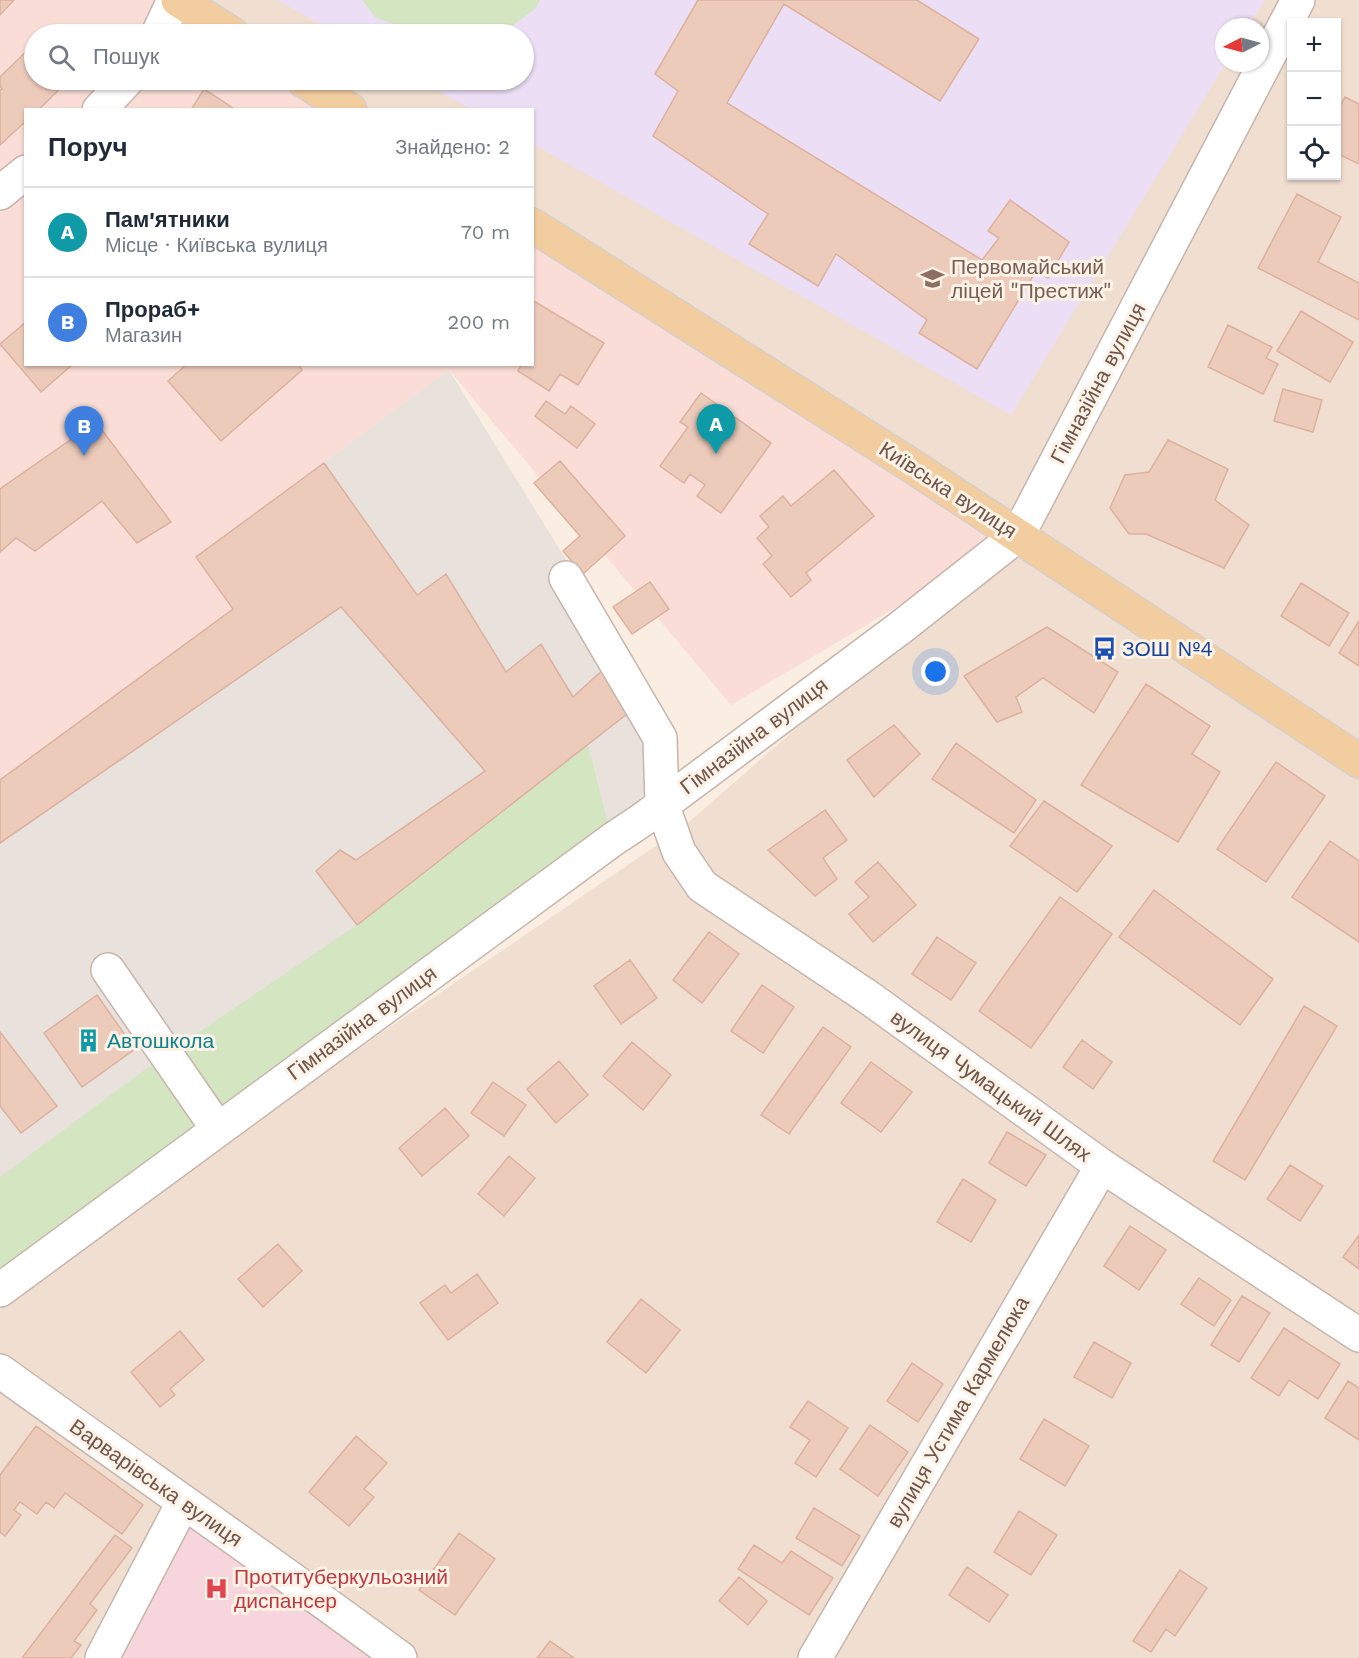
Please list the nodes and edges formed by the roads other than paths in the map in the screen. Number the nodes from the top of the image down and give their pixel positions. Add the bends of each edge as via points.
1 (176, 0) edge
2 (1298, 0) edge
3 (163, 24) edge
4 (216, 24) edge
5 (118, 90) edge
6 (319, 90) edge
7 (101, 108) edge
8 (347, 108) edge
9 (24, 174) edge
10 (0, 193) edge
11 (534, 226) edge
12 (1018, 535) junction
13 (566, 578) dead end
14 (1359, 761) edge
15 (662, 804) junction
16 (108, 970) dead end
17 (218, 1128) junction
18 (1102, 1166) junction
19 (0, 1290) edge
20 (1359, 1335) edge
21 (0, 1371) edge
22 (183, 1503) junction
23 (102, 1658) edge
24 (400, 1658) edge
25 (815, 1658) edge

1 - 3 street
1 - 4 main road
2 - 12 street, Гімназійна вулиця
5 - 7 street
6 - 8 main road
9 - 10 street
11 - 12 main road, Київська вулиця
12 - 14 main road, Київська вулиця
12 - 15 street, Гімназійна вулиця via 900,628
13 - 15 street, вулиця Чумацький Шлях via 660,738
15 - 17 street, Гімназійна вулиця
15 - 18 street, вулиця Чумацький Шлях via 679,852 702,886 868,997
16 - 17 street
17 - 19 street, Гімназійна вулиця
18 - 20 street, вулиця Чумацький Шлях
18 - 25 street, вулиця Устима Кармелюка
21 - 22 street, Варварівська вулиця
22 - 23 street
22 - 24 street, Варварівська вулиця

